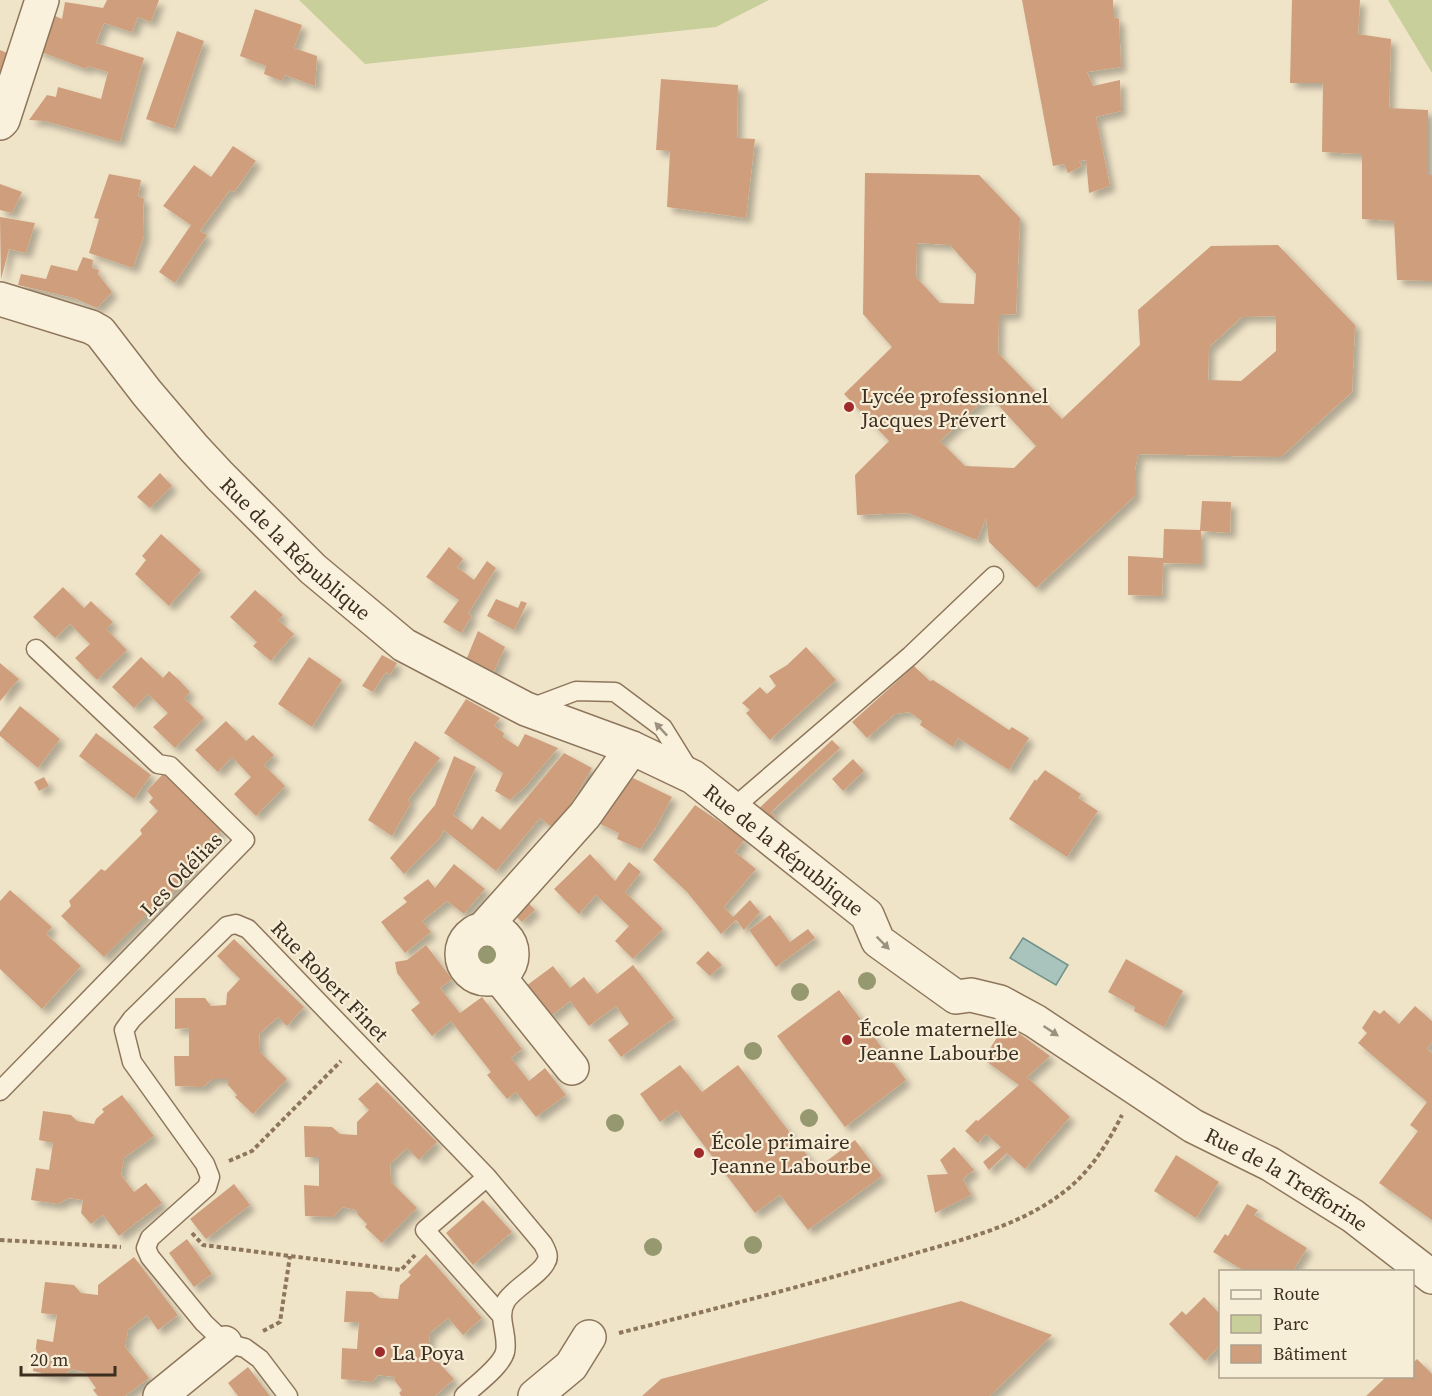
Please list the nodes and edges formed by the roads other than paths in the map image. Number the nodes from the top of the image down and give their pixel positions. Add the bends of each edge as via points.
1 (42, 0) edge
2 (0, 123) edge
3 (0, 299) edge
4 (994, 576) dead end
5 (36, 650) dead end
6 (526, 710) junction
7 (632, 748) junction
8 (693, 777) junction
9 (732, 809) junction
10 (572, 1068) dead end
11 (1135, 1088) joint
12 (0, 1091) edge
13 (487, 1177) junction
14 (1432, 1277) edge
15 (501, 1315) junction
16 (605, 1335) road end
17 (235, 1345) junction
18 (160, 1396) edge
19 (288, 1396) edge
20 (464, 1396) edge
21 (535, 1396) edge

1 - 2 street
3 - 6 street, Rue de la République via 100,332 193,447 313,569 404,645
4 - 9 lane via 910,656
5 - 12 lane, Les Odélias via 158,764 170,766 245,840
6 - 7 street, Rue de la République
8 -> 6 lane via 663,728 615,692 576,691
7 - 8 street, Rue de la République
7 - 10 street via 585,815 483,929 463,945 463,963 474,976 490,980 499,977
8 - 9 street, Rue de la République
9 -> 11 street, Rue de la République via 867,915 878,941 956,998 971,995 1000,1002
11 - 14 street, Rue de la Trefforine via 1193,1126 1270,1164 1353,1216
13 - 15 lane, Rue Robert Finet via 548,1253 546,1262 506,1301
13 - 15 lane via 425,1230
13 - 17 lane, Rue Robert Finet via 248,928 227,926 124,1030 132,1062 210,1178 207,1187 150,1238 146,1248 204,1323
15 - 20 lane via 505,1352 499,1363
16 - 21 street
17 - 18 street
17 - 19 lane via 260,1359

